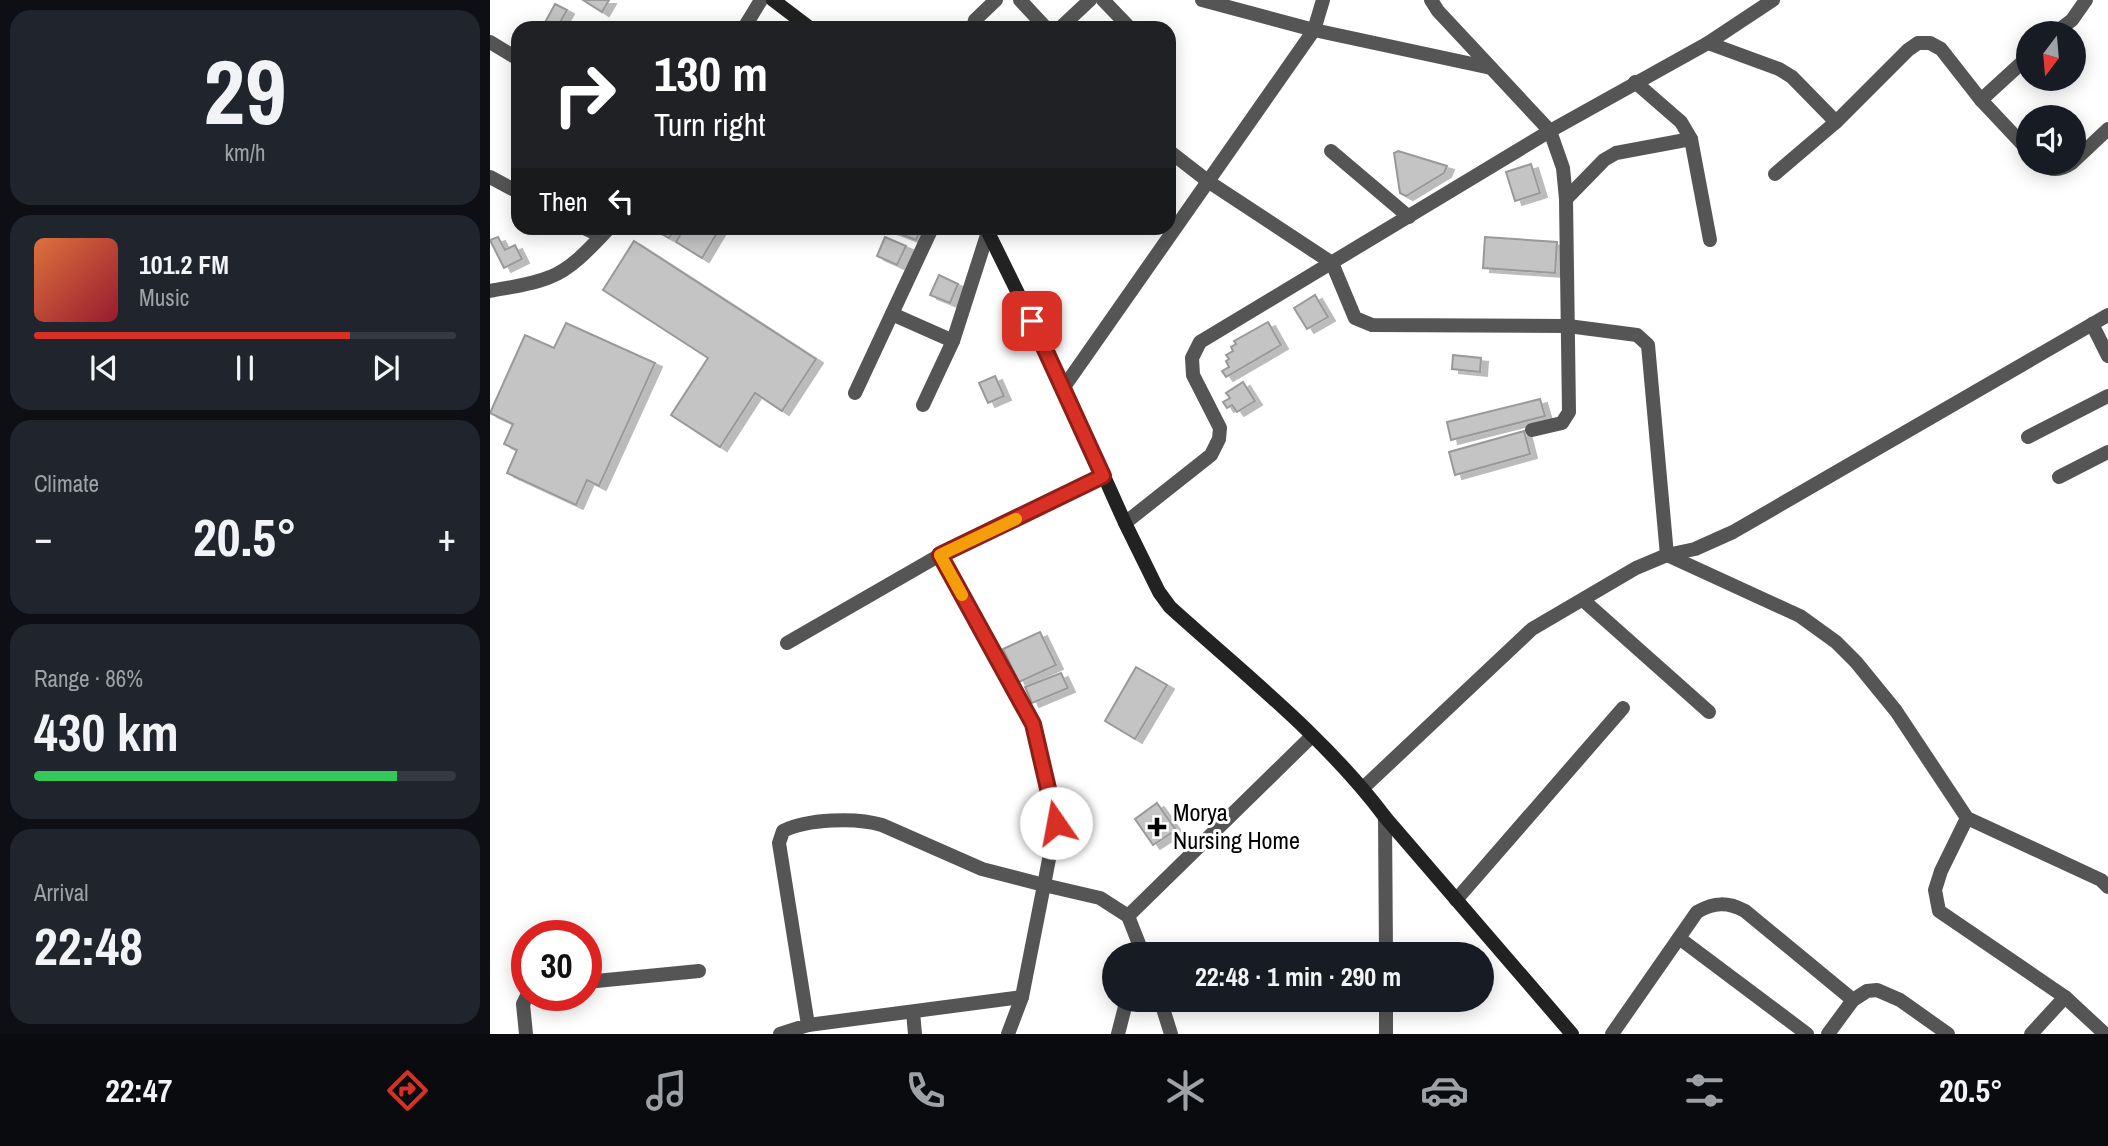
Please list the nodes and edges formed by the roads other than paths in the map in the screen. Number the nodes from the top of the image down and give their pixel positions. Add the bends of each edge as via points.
1 (761, 0) edge
2 (773, 0) edge
3 (996, 0) edge
4 (1020, 0) edge
5 (1090, 0) edge
6 (1103, 0) edge
7 (1202, 0) edge
8 (1323, 0) edge
9 (1773, 0) edge
10 (2086, 0) edge
11 (1437, 4) edge
12 (748, 21) edge
13 (801, 21) edge
14 (975, 21) edge
15 (1040, 21) edge
16 (1068, 21) edge
17 (1123, 21) edge
18 (2070, 21) edge
19 (1314, 30) junction
20 (490, 42) edge
21 (1707, 43) junction
22 (511, 55) edge
23 (1491, 68) junction
24 (2016, 68) edge
25 (1635, 82) junction
26 (1981, 100) junction
27 (1836, 122) junction
28 (2108, 129) edge
29 (1550, 131) junction
30 (2016, 137) edge
31 (1691, 139) junction
32 (2086, 150) edge
33 (1331, 151) dead end
34 (1176, 156) edge
35 (1774, 174) dead end
36 (490, 177) edge
37 (1209, 182) junction
38 (511, 188) edge
39 (1566, 199) junction
40 (1409, 217) junction
41 (1176, 229) edge
42 (602, 235) edge
43 (929, 235) edge
44 (987, 235) edge
45 (992, 235) edge
46 (1172, 235) edge
47 (1710, 240) dead end
48 (1332, 263) junction
49 (490, 291) edge
50 (892, 314) junction
51 (2108, 315) edge
52 (2092, 324) junction
53 (1568, 326) junction
54 (953, 341) junction
55 (2108, 356) edge
56 (1064, 387) junction
57 (855, 393) dead end
58 (2108, 396) edge
59 (923, 405) dead end
60 (1532, 430) dead end
61 (2028, 438) dead end
62 (2108, 452) edge
63 (1103, 476) junction
64 (2059, 477) dead end
65 (1125, 523) junction
66 (940, 555) junction
67 (1667, 555) junction
68 (1583, 600) junction
69 (787, 643) dead end
70 (1623, 708) dead end
71 (1709, 712) dead end
72 (1312, 736) junction
73 (1363, 788) junction
74 (1385, 817) junction
75 (1967, 818) junction
76 (1044, 885) junction
77 (2108, 887) edge
78 (1456, 900) junction
79 (1128, 916) junction
80 (1679, 938) junction
81 (1138, 942) edge
82 (1386, 942) edge
83 (699, 971) dead end
84 (602, 980) edge
85 (1022, 997) junction
86 (2064, 997) junction
87 (1853, 1000) junction
88 (524, 1011) edge
89 (913, 1012) junction
90 (1124, 1012) edge
91 (1164, 1012) edge
92 (1386, 1012) edge
93 (808, 1025) junction
94 (1566, 1032) edge
95 (526, 1034) edge
96 (777, 1034) edge
97 (915, 1034) edge
98 (1008, 1034) edge
99 (1118, 1034) edge
100 (1171, 1034) edge
101 (1386, 1034) edge
102 (1612, 1034) edge
103 (1807, 1034) edge
104 (1828, 1034) edge
105 (1948, 1034) edge
106 (2031, 1034) edge
107 (2105, 1034) edge

1 - 12 street
2 - 13 main road
3 - 14 street
4 - 15 street
5 - 16 street
6 - 17 street
7 - 19 street
8 - 19 street
9 - 21 street
10 - 18 street
11 - 23 street
19 - 23 street
19 - 37 street
20 - 22 street
21 - 25 street
21 - 27 street via 1779,69
23 - 29 street
24 - 26 street
25 - 29 street
25 - 31 street via 1681,122
26 - 27 street via 1941,48 1918,43
26 - 30 street
27 - 35 street
28 - 32 street
29 - 39 street via 1563,168
29 - 40 street
31 - 39 street via 1616,153
31 - 47 street
33 - 40 street
34 - 37 street
36 - 38 street
37 - 41 street
37 - 48 street
39 - 53 street
40 - 48 street
42 - 49 street via 552,276
43 - 50 street
44 - 54 street
45 - 56 main road
46 - 56 street
48 - 53 street via 1355,318 1372,325
48 - 65 street via 1200,342 1192,358 1193,375 1220,428 1219,439 1211,455
50 - 54 street
50 - 57 street
51 - 52 street
52 - 55 street
52 - 67 street via 1733,532 1695,549
53 - 60 street via 1569,412 1562,423
53 - 67 street via 1637,335 1648,345
54 - 59 street
56 - 63 main road
58 - 61 street
62 - 64 street
63 - 65 main road
63 - 66 street
65 - 72 main road via 1170,607
66 - 69 street
66 - 76 street via 1033,724 1056,823
67 - 68 street
67 - 75 street via 1800,615 1836,642 1896,711
68 - 71 street
68 - 73 street via 1532,629
70 - 78 street
72 - 73 main road
72 - 79 street
73 - 74 main road
74 - 78 main road
74 - 82 street
75 - 77 street
75 - 86 street via 1935,890 1939,911
76 - 79 street via 1100,898
76 - 85 street
76 - 93 street via 982,869 866,820 796,824 783,831 779,843
78 - 94 main road
79 - 81 street
80 - 87 street via 1697,912 1722,899 1745,911
80 - 102 street
80 - 103 street
83 - 84 street
85 - 89 street
85 - 98 street
86 - 106 street
86 - 107 street
87 - 104 street
87 - 105 street via 1877,990
88 - 95 street
89 - 93 street
89 - 97 street
90 - 99 street
91 - 100 street
92 - 101 street
93 - 96 street

